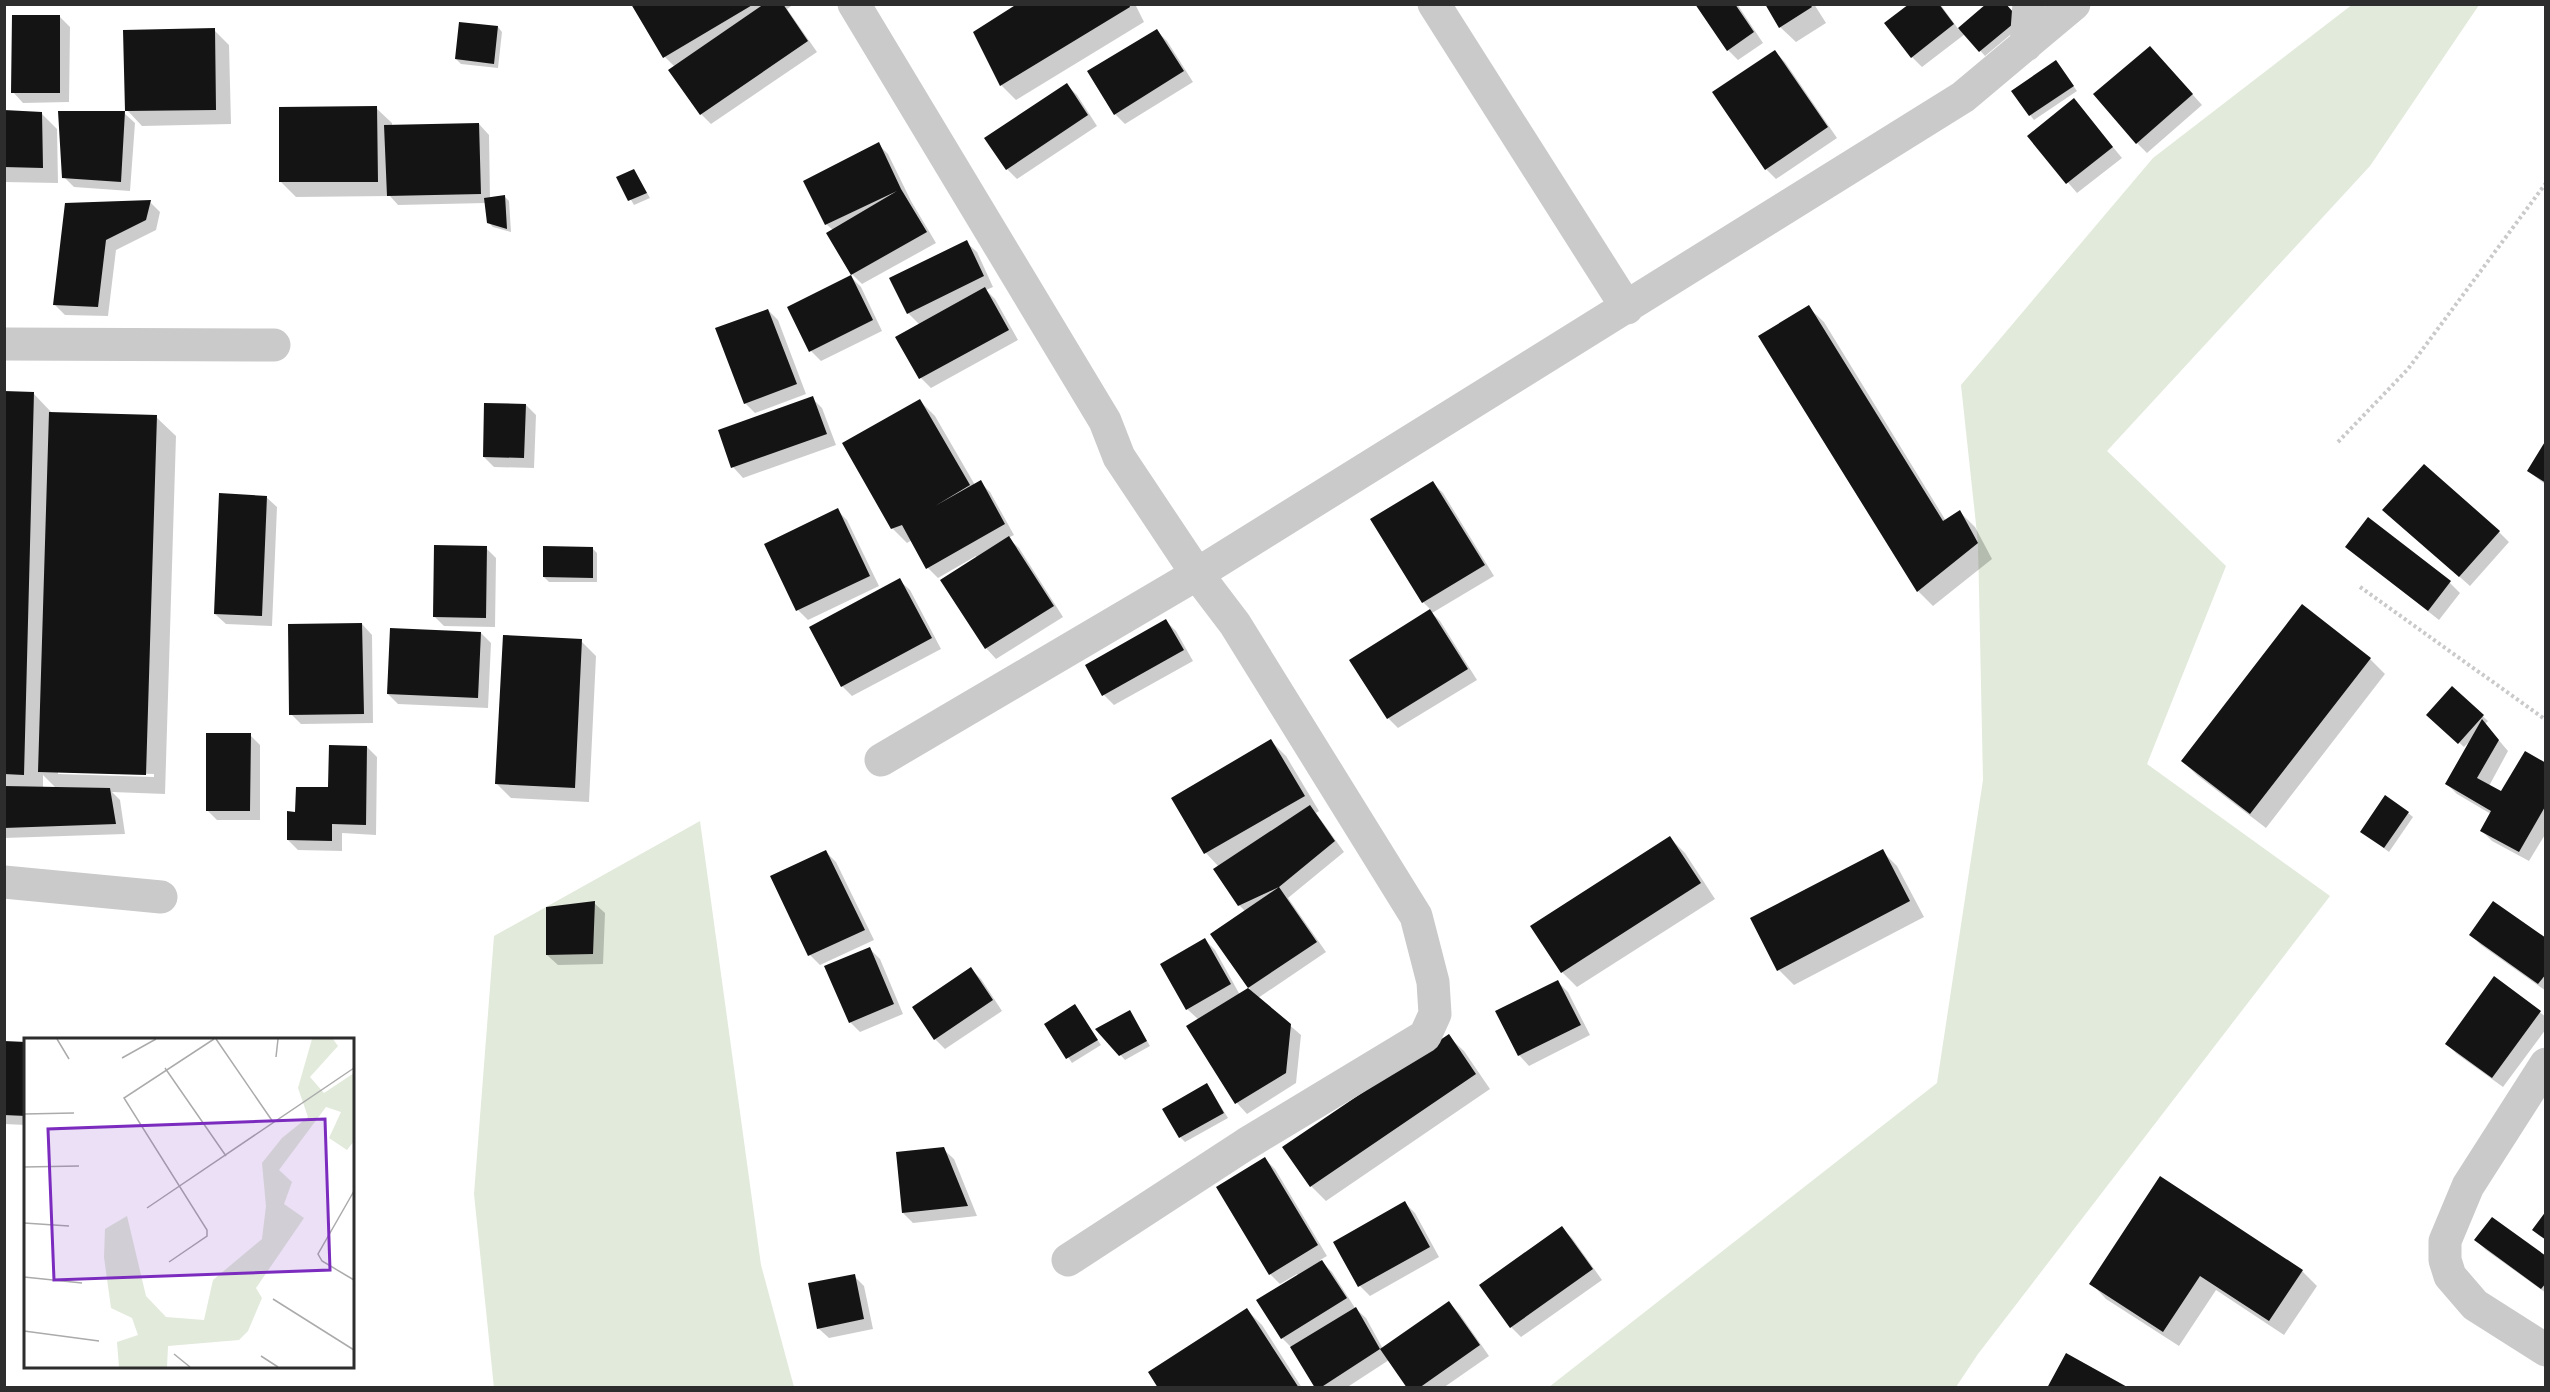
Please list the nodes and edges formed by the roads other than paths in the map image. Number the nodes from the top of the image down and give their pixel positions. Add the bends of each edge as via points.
1 (854, 4) edge
2 (1434, 4) edge
3 (2029, 4) edge
4 (2074, 4) edge
5 (2026, 45) junction
6 (1627, 308) junction
7 (4, 344) edge
8 (274, 345) dead end
9 (1234, 551) junction
10 (1197, 574) junction
11 (1235, 624) junction
12 (881, 760) dead end
13 (4, 882) edge
14 (161, 897) dead end
15 (2546, 1064) edge
16 (1068, 1260) dead end
17 (2546, 1350) edge

1 - 10 street via 1105,421 1119,458
2 - 6 street
3 - 5 street
4 - 5 street
5 - 6 street via 1963,97
6 - 9 street
7 - 8 street
9 - 10 street
9 - 11 street
10 - 11 street
10 - 12 street
11 - 16 street via 1416,915 1433,982 1434,1014 1425,1036 1245,1144
13 - 14 street
15 - 17 street via 2468,1186 2445,1241 2450,1276 2475,1305

